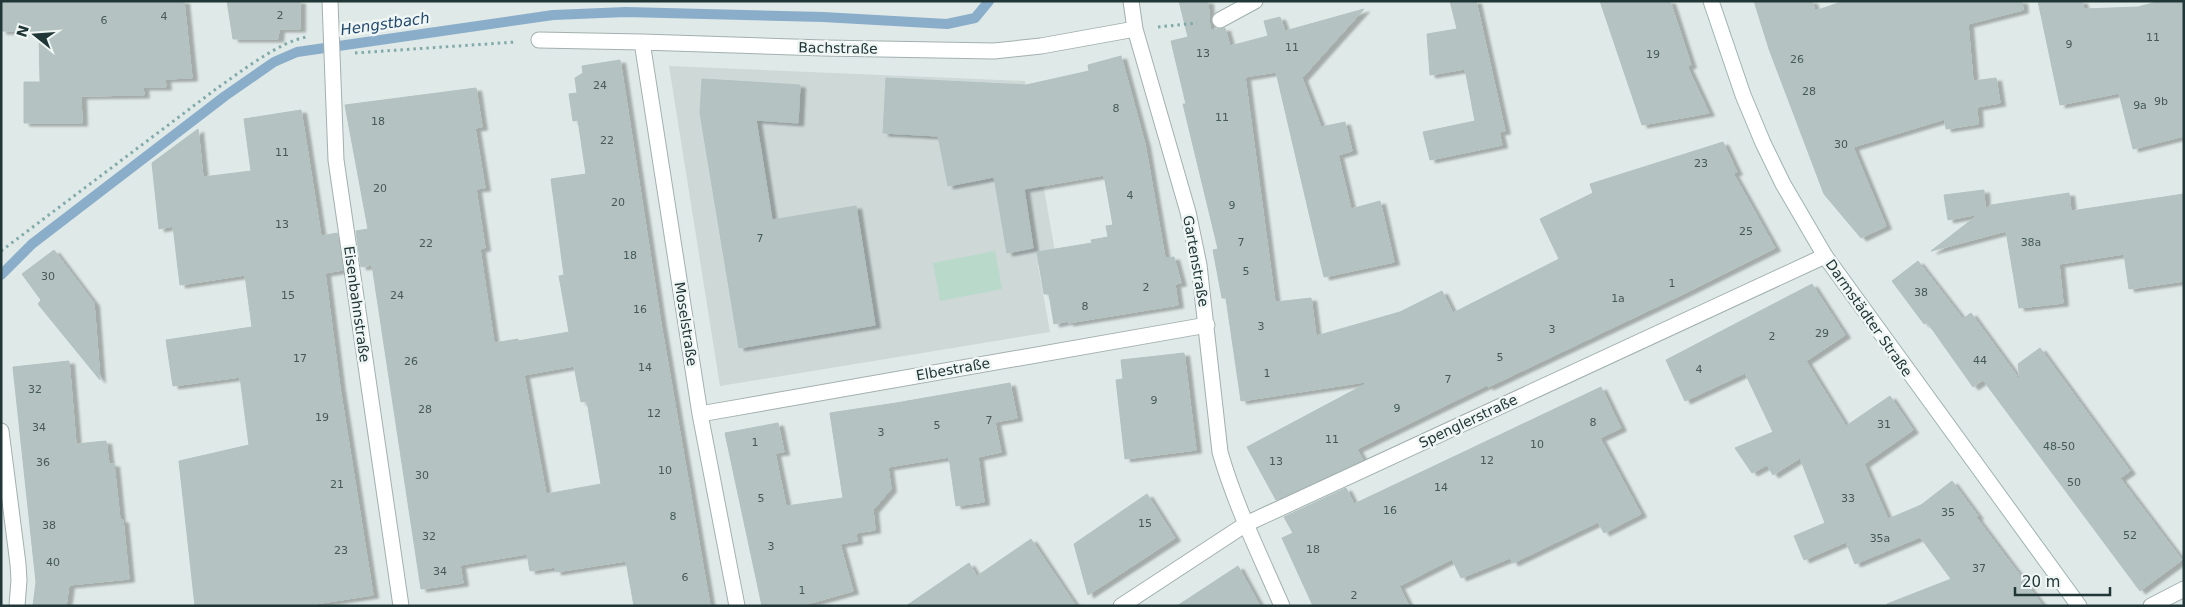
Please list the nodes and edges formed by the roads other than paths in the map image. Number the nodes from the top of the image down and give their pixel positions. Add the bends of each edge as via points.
1 (330, 1) edge
2 (1131, 1) edge
3 (1255, 1) edge
4 (1711, 1) edge
5 (1220, 20) road end
6 (1135, 29) junction
7 (539, 40) road end
8 (642, 42) junction
9 (1825, 256) junction
10 (1207, 325) junction
11 (700, 414) junction
12 (1, 431) edge
13 (1246, 524) junction
14 (2184, 589) edge
15 (17, 606) edge
16 (401, 606) edge
17 (737, 606) edge
18 (1121, 606) edge
19 (1282, 606) edge
20 (2079, 606) edge
21 (2151, 606) edge

1 - 16 street, Eisenbahnstraße via 336,160
2 - 6 street, Gartenstraße
3 - 5 street
4 - 9 street, Darmstädter Straße via 1743,96 1763,143
6 - 8 street, Bachstraße via 994,51
6 - 10 street, Gartenstraße via 1188,212
7 - 8 street, Bachstraße
8 - 11 street, Moselstraße
9 - 13 street, Spenglerstraße
9 - 20 street, Darmstädter Straße
10 - 11 street, Elbestraße
10 - 13 street, Gartenstraße via 1220,452
11 - 17 street, Moselstraße
12 - 15 street via 18,564
13 - 18 street, Spenglerstraße
13 - 19 street, Gartenstraße
14 - 21 street

